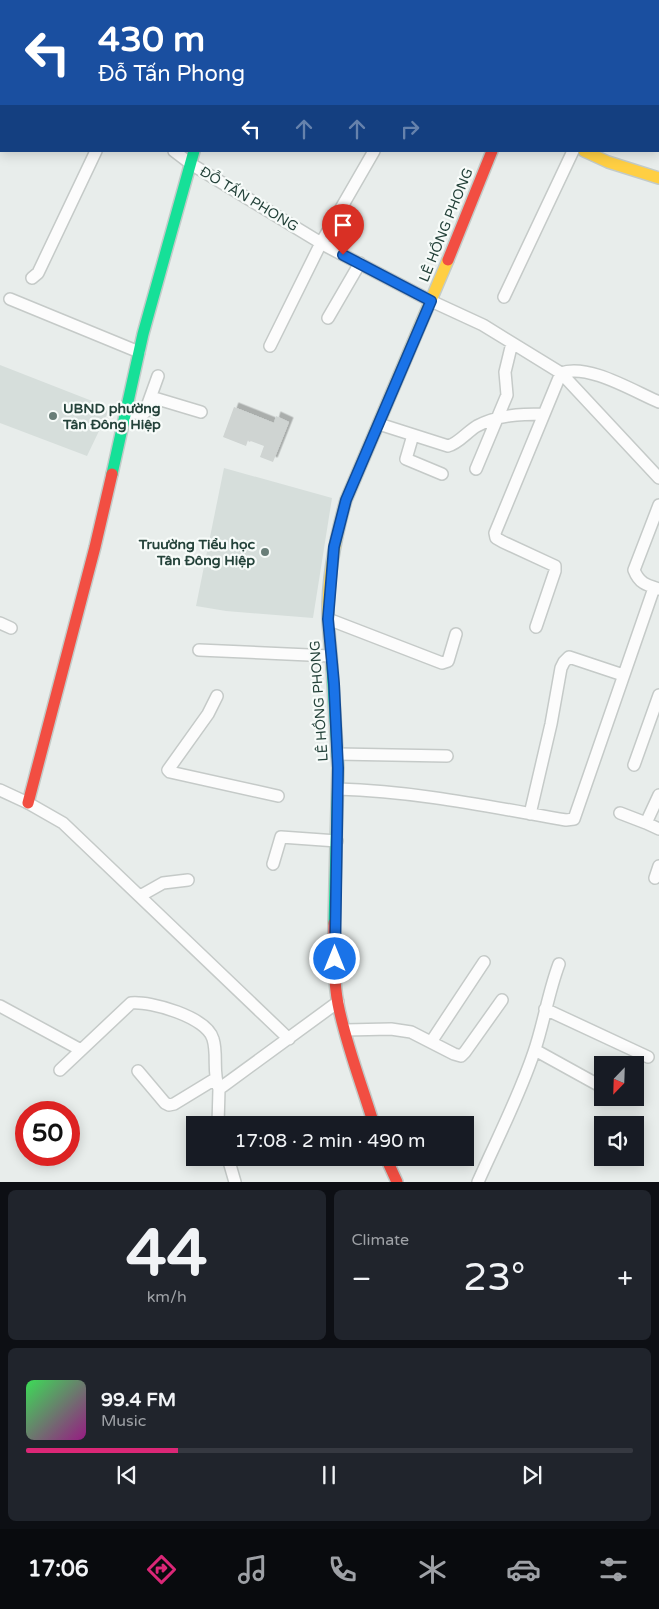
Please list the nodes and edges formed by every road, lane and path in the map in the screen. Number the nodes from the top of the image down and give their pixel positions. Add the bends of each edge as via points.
1 (96, 152) edge
2 (175, 152) edge
3 (194, 152) edge
4 (373, 152) edge
5 (492, 152) edge
6 (573, 152) edge
7 (586, 152) edge
8 (191, 164) junction
9 (659, 178) edge
10 (321, 243) junction
11 (360, 263) junction
12 (32, 278) dead end
13 (504, 297) dead end
14 (10, 298) dead end
15 (431, 301) junction
16 (328, 318) dead end
17 (512, 343) junction
18 (270, 346) dead end
19 (139, 352) junction
20 (561, 373) junction
21 (158, 376) dead end
22 (151, 397) junction
23 (659, 402) edge
24 (126, 412) junction
25 (201, 412) dead end
26 (544, 414) junction
27 (497, 418) junction
28 (378, 424) junction
29 (413, 435) junction
30 (476, 469) dead end
31 (442, 474) dead end
32 (659, 478) edge
33 (659, 504) edge
34 (657, 589) edge
35 (328, 619) junction
36 (536, 627) dead end
37 (456, 634) dead end
38 (199, 650) dead end
39 (331, 656) junction
40 (623, 675) junction
41 (659, 695) edge
42 (217, 696) dead end
43 (337, 754) junction
44 (447, 756) dead end
45 (634, 765) dead end
46 (338, 789) junction
47 (0, 790) edge
48 (659, 795) edge
49 (278, 796) dead end
50 (28, 803) junction
51 (620, 812) dead end
52 (530, 814) junction
53 (646, 823) junction
54 (659, 829) edge
55 (337, 841) junction
56 (273, 864) dead end
57 (188, 880) dead end
58 (140, 896) junction
59 (484, 962) dead end
60 (559, 964) dead end
61 (502, 1000) dead end
62 (338, 1002) junction
63 (0, 1006) edge
64 (545, 1009) junction
65 (345, 1030) junction
66 (289, 1039) junction
67 (431, 1042) junction
68 (81, 1050) junction
69 (535, 1050) junction
70 (648, 1057) dead end
71 (60, 1070) dead end
72 (138, 1071) dead end
73 (594, 1083) edge
74 (217, 1084) junction
75 (218, 1116) edge
76 (371, 1116) edge
77 (230, 1166) edge
78 (390, 1166) edge
79 (235, 1182) edge
80 (397, 1182) edge
81 (478, 1182) edge

1 - 12 street via 38,272
2 - 8 street, ĐỖ TẤN PHONG
3 - 8 main road
4 - 10 street
5 - 15 main road, LÊ HỒNG PHONG
6 - 13 street
7 - 9 main road
8 - 10 street, ĐỖ TẤN PHONG
8 - 19 main road
10 - 11 street, ĐỖ TẤN PHONG
10 - 18 street
11 - 15 street, ĐỖ TẤN PHONG
11 - 16 street
14 - 19 street
15 - 17 street, ĐỖ TẤN PHONG via 483,325
15 - 28 main road, LÊ HỒNG PHONG
17 - 20 street, ĐỖ TẤN PHONG
17 - 27 street via 505,372 507,395
19 - 24 main road
20 - 23 street via 570,369 591,372
20 - 26 street
20 - 32 street, ĐỖ TẤN PHONG
21 - 22 street
22 - 24 street via 143,414
22 - 25 street
24 - 50 main road via 95,547
26 - 27 street
26 - 36 street via 495,533 496,538 503,542 555,566
27 - 29 street via 468,432 453,445
27 - 30 street
28 - 29 street
28 - 35 main road, LÊ HỒNG PHONG via 346,500 337,532
29 - 31 street via 406,459
33 - 34 street via 634,570 644,584
34 - 40 street
35 - 37 street via 442,663 448,660
35 - 39 main road, LÊ HỒNG PHONG
38 - 39 street
39 - 43 main road, LÊ HỒNG PHONG
40 - 52 street via 574,819
40 - 52 street via 569,657 564,662
41 - 45 street
42 - 49 street via 168,770
43 - 44 street
43 - 46 main road, LÊ HỒNG PHONG
46 - 52 street via 452,800
46 - 55 main road, LÊ HỒNG PHONG
47 - 50 street
48 - 53 street
50 - 58 street via 63,823
51 - 53 street
53 - 54 street
55 - 56 street via 281,837
55 - 62 main road, LÊ HỒNG PHONG via 334,945
57 - 58 street via 163,882
58 - 66 street
59 - 67 street
60 - 64 street
61 - 67 street via 461,1056
62 - 65 main road, LÊ HỒNG PHONG
62 - 66 street
63 - 68 street
64 - 69 street
64 - 70 street
65 - 67 street via 390,1029 411,1032
65 - 76 main road, LÊ HỒNG PHONG
66 - 74 street
68 - 71 street
68 - 74 street via 131,1003 149,1003 190,1018 208,1030 213,1039
69 - 73 street
69 - 81 street
72 - 74 street via 169,1105
74 - 75 street
77 - 79 street
78 - 80 main road

